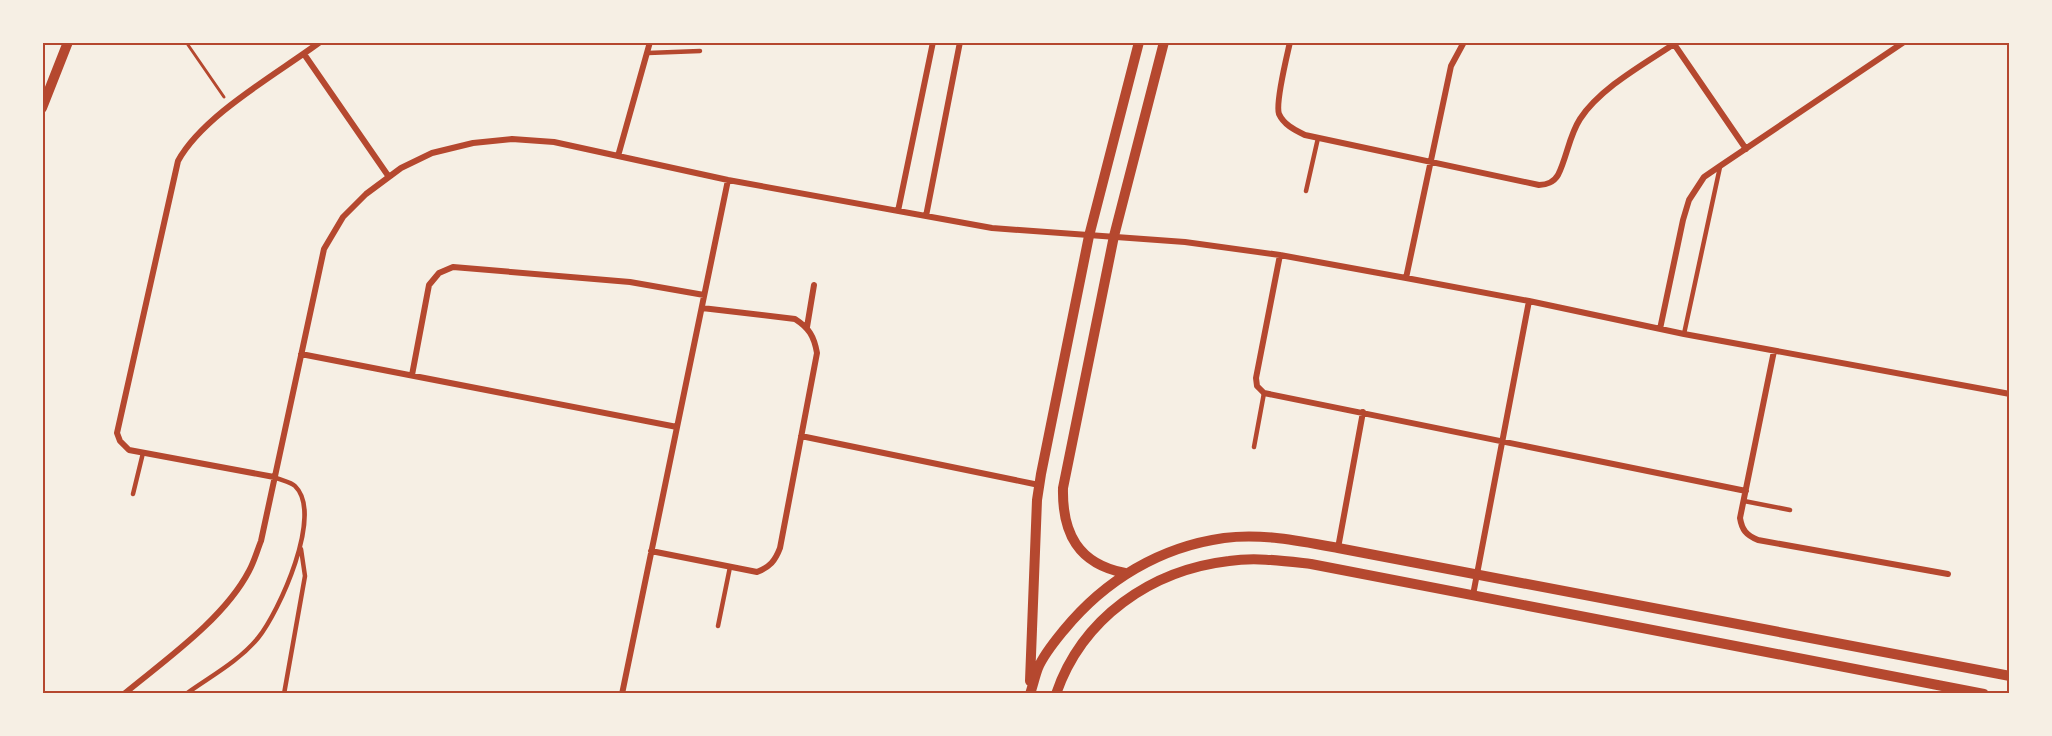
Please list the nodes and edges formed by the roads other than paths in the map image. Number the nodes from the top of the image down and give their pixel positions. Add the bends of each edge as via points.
1 (68, 42) edge
2 (320, 42) edge
3 (650, 42) edge
4 (933, 42) edge
5 (960, 42) edge
6 (1139, 42) edge
7 (1164, 42) edge
8 (1290, 42) edge
9 (1464, 42) edge
10 (1904, 42) edge
11 (1676, 43) edge
12 (700, 51) dead end
13 (648, 53) junction
14 (304, 54) junction
15 (42, 108) edge
16 (1318, 138) junction
17 (1746, 149) junction
18 (618, 156) junction
19 (1430, 161) junction
20 (1720, 166) junction
21 (389, 177) junction
22 (728, 180) junction
23 (1306, 191) dead end
24 (898, 211) junction
25 (926, 216) junction
26 (1089, 236) junction
27 (1114, 236) junction
28 (1280, 255) junction
29 (1406, 278) junction
30 (814, 285) dead end
31 (704, 295) junction
32 (1529, 301) junction
33 (702, 308) junction
34 (807, 327) junction
35 (1660, 329) junction
36 (1684, 334) junction
37 (1774, 351) junction
38 (301, 354) junction
39 (412, 375) junction
40 (1264, 393) junction
41 (2010, 394) edge
42 (1364, 412) junction
43 (677, 427) junction
44 (801, 436) junction
45 (1503, 440) junction
46 (1254, 447) dead end
47 (143, 453) junction
48 (274, 477) junction
49 (1039, 485) junction
50 (1746, 491) junction
51 (133, 495) dead end
52 (1744, 501) junction
53 (1790, 510) dead end
54 (1338, 548) junction
55 (301, 549) junction
56 (651, 551) junction
57 (730, 567) junction
58 (1125, 573) junction
59 (1478, 574) junction
60 (1948, 574) dead end
61 (1473, 595) junction
62 (718, 626) dead end
63 (2010, 676) edge
64 (124, 694) edge
65 (186, 694) edge
66 (284, 694) edge
67 (622, 694) edge
68 (1030, 694) edge
69 (1056, 694) edge
70 (1984, 694) edge

1 - 15 street
2 - 14 street
3 - 13 street
4 - 24 street
5 - 25 street
6 - 26 street
7 - 27 street
8 - 16 street via 1279,114 1290,128
9 - 19 street via 1450,66
10 - 17 street
11 - 17 street
11 - 19 street via 1596,100 1580,119 1557,176 1546,185
12 - 13 lane
13 - 18 street
14 - 21 street
14 - 47 street via 211,122 178,161 117,433 129,450
16 - 19 street
16 - 23 lane
17 - 20 street
18 - 21 street via 554,142 473,142 432,153
18 - 22 street
19 - 29 street
20 - 35 street via 1704,177 1689,200
20 - 36 lane
21 - 38 street via 343,217 324,249
22 - 24 street
22 - 31 street
24 - 25 street
25 - 26 street via 992,228
26 - 27 street
26 - 49 street
27 - 28 street
27 - 58 street via 1062,506 1068,531 1082,552 1101,566
28 - 29 street
28 - 40 street via 1256,378
29 - 32 street
30 - 34 street
31 - 33 street
31 - 39 street via 630,282 453,267 439,273 429,285
32 - 35 street
32 - 45 street
33 - 34 street via 781,316
33 - 43 street
34 - 44 street via 817,352
35 - 36 street
36 - 37 street
37 - 41 street
37 - 50 street
38 - 39 street
38 - 48 street
39 - 43 street
40 - 42 street
40 - 46 lane
42 - 45 street
42 - 54 street
43 - 56 street
44 - 49 street
44 - 57 street via 776,559 757,572
45 - 50 street
45 - 59 street
47 - 48 street
47 - 51 lane
48 - 55 lane via 295,485 303,499
48 - 64 street via 261,541 249,572 225,605
49 - 68 street
50 - 52 street
52 - 53 lane
52 - 60 street via 1742,527 1748,536 1758,540
54 - 58 street via 1266,537 1225,538 1183,547
54 - 59 street
55 - 65 lane via 282,596 259,636 237,660
55 - 66 lane via 306,576
56 - 57 street
56 - 67 street
57 - 62 lane
58 - 68 street via 1076,615 1055,641 1039,666
59 - 61 street
59 - 63 street
61 - 69 street via 1267,559 1230,560 1191,568 1126,598 1076,651
61 - 70 street

